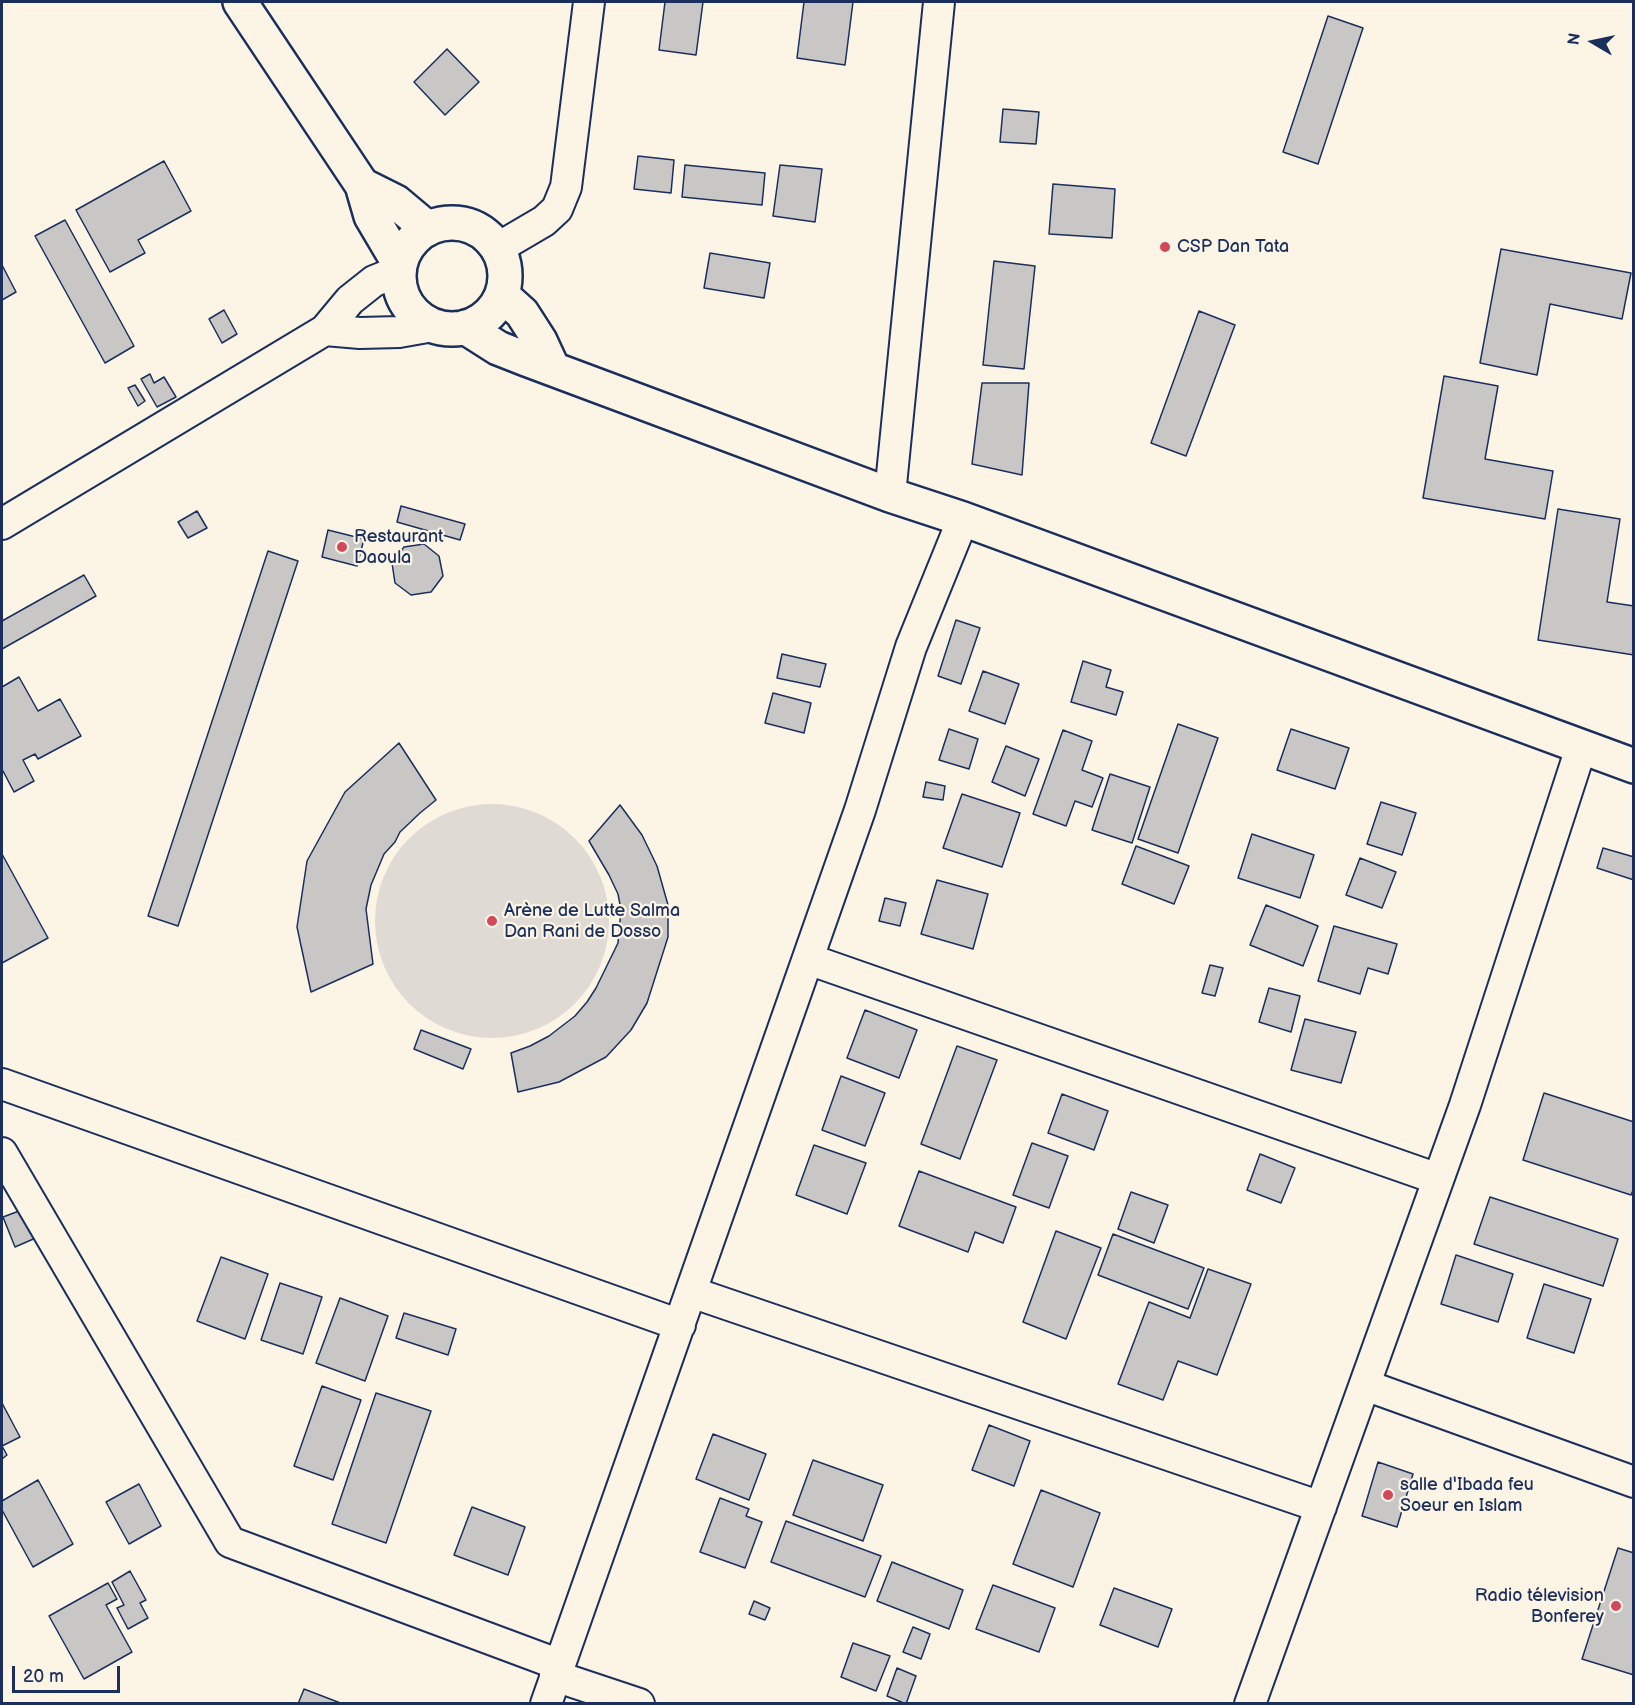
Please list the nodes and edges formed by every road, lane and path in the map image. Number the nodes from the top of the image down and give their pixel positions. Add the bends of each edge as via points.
1 (240, 2) edge
2 (589, 2) edge
3 (939, 2) edge
4 (362, 185) junction
5 (427, 228) junction
6 (498, 248) junction
7 (399, 268) junction
8 (502, 295) junction
9 (449, 327) junction
10 (325, 330) junction
11 (553, 369) junction
12 (890, 495) junction
13 (963, 519) junction
14 (2, 524) edge
15 (1581, 748) junction
16 (1634, 766) edge
17 (808, 959) junction
18 (2, 1084) edge
19 (2, 1153) edge
20 (1438, 1179) junction
21 (691, 1292) junction
22 (680, 1325) junction
23 (1365, 1386) junction
24 (1634, 1482) edge
25 (1321, 1507) junction
26 (558, 1670) junction
27 (546, 1704) edge
28 (639, 1704) edge
29 (1250, 1704) edge

1 - 4 main road
2 - 6 street via 566,187 558,209
3 - 12 street
4 - 5 main road via 396,202
4 - 7 main road via 375,222
5 - 6 main road via 458,222 488,236
5 - 7 main road via 414,237
6 - 8 main road via 504,263
7 - 9 main road via 400,288 407,304 419,317
7 - 10 street via 350,300
8 - 9 main road via 481,321
8 - 11 main road via 522,313
9 - 10 street via 360,333
9 - 11 main road
10 - 14 street
11 - 12 main road
12 - 13 main road
13 - 15 main road
13 - 17 street via 911,647
15 - 16 main road
15 - 20 street
17 - 20 street
17 - 21 street
18 - 22 street
19 - 26 street via 230,1542
20 - 23 street
21 - 22 street
21 - 25 street
22 - 26 street
23 - 24 street
23 - 25 street
25 - 29 street
26 - 27 street
26 - 28 street

